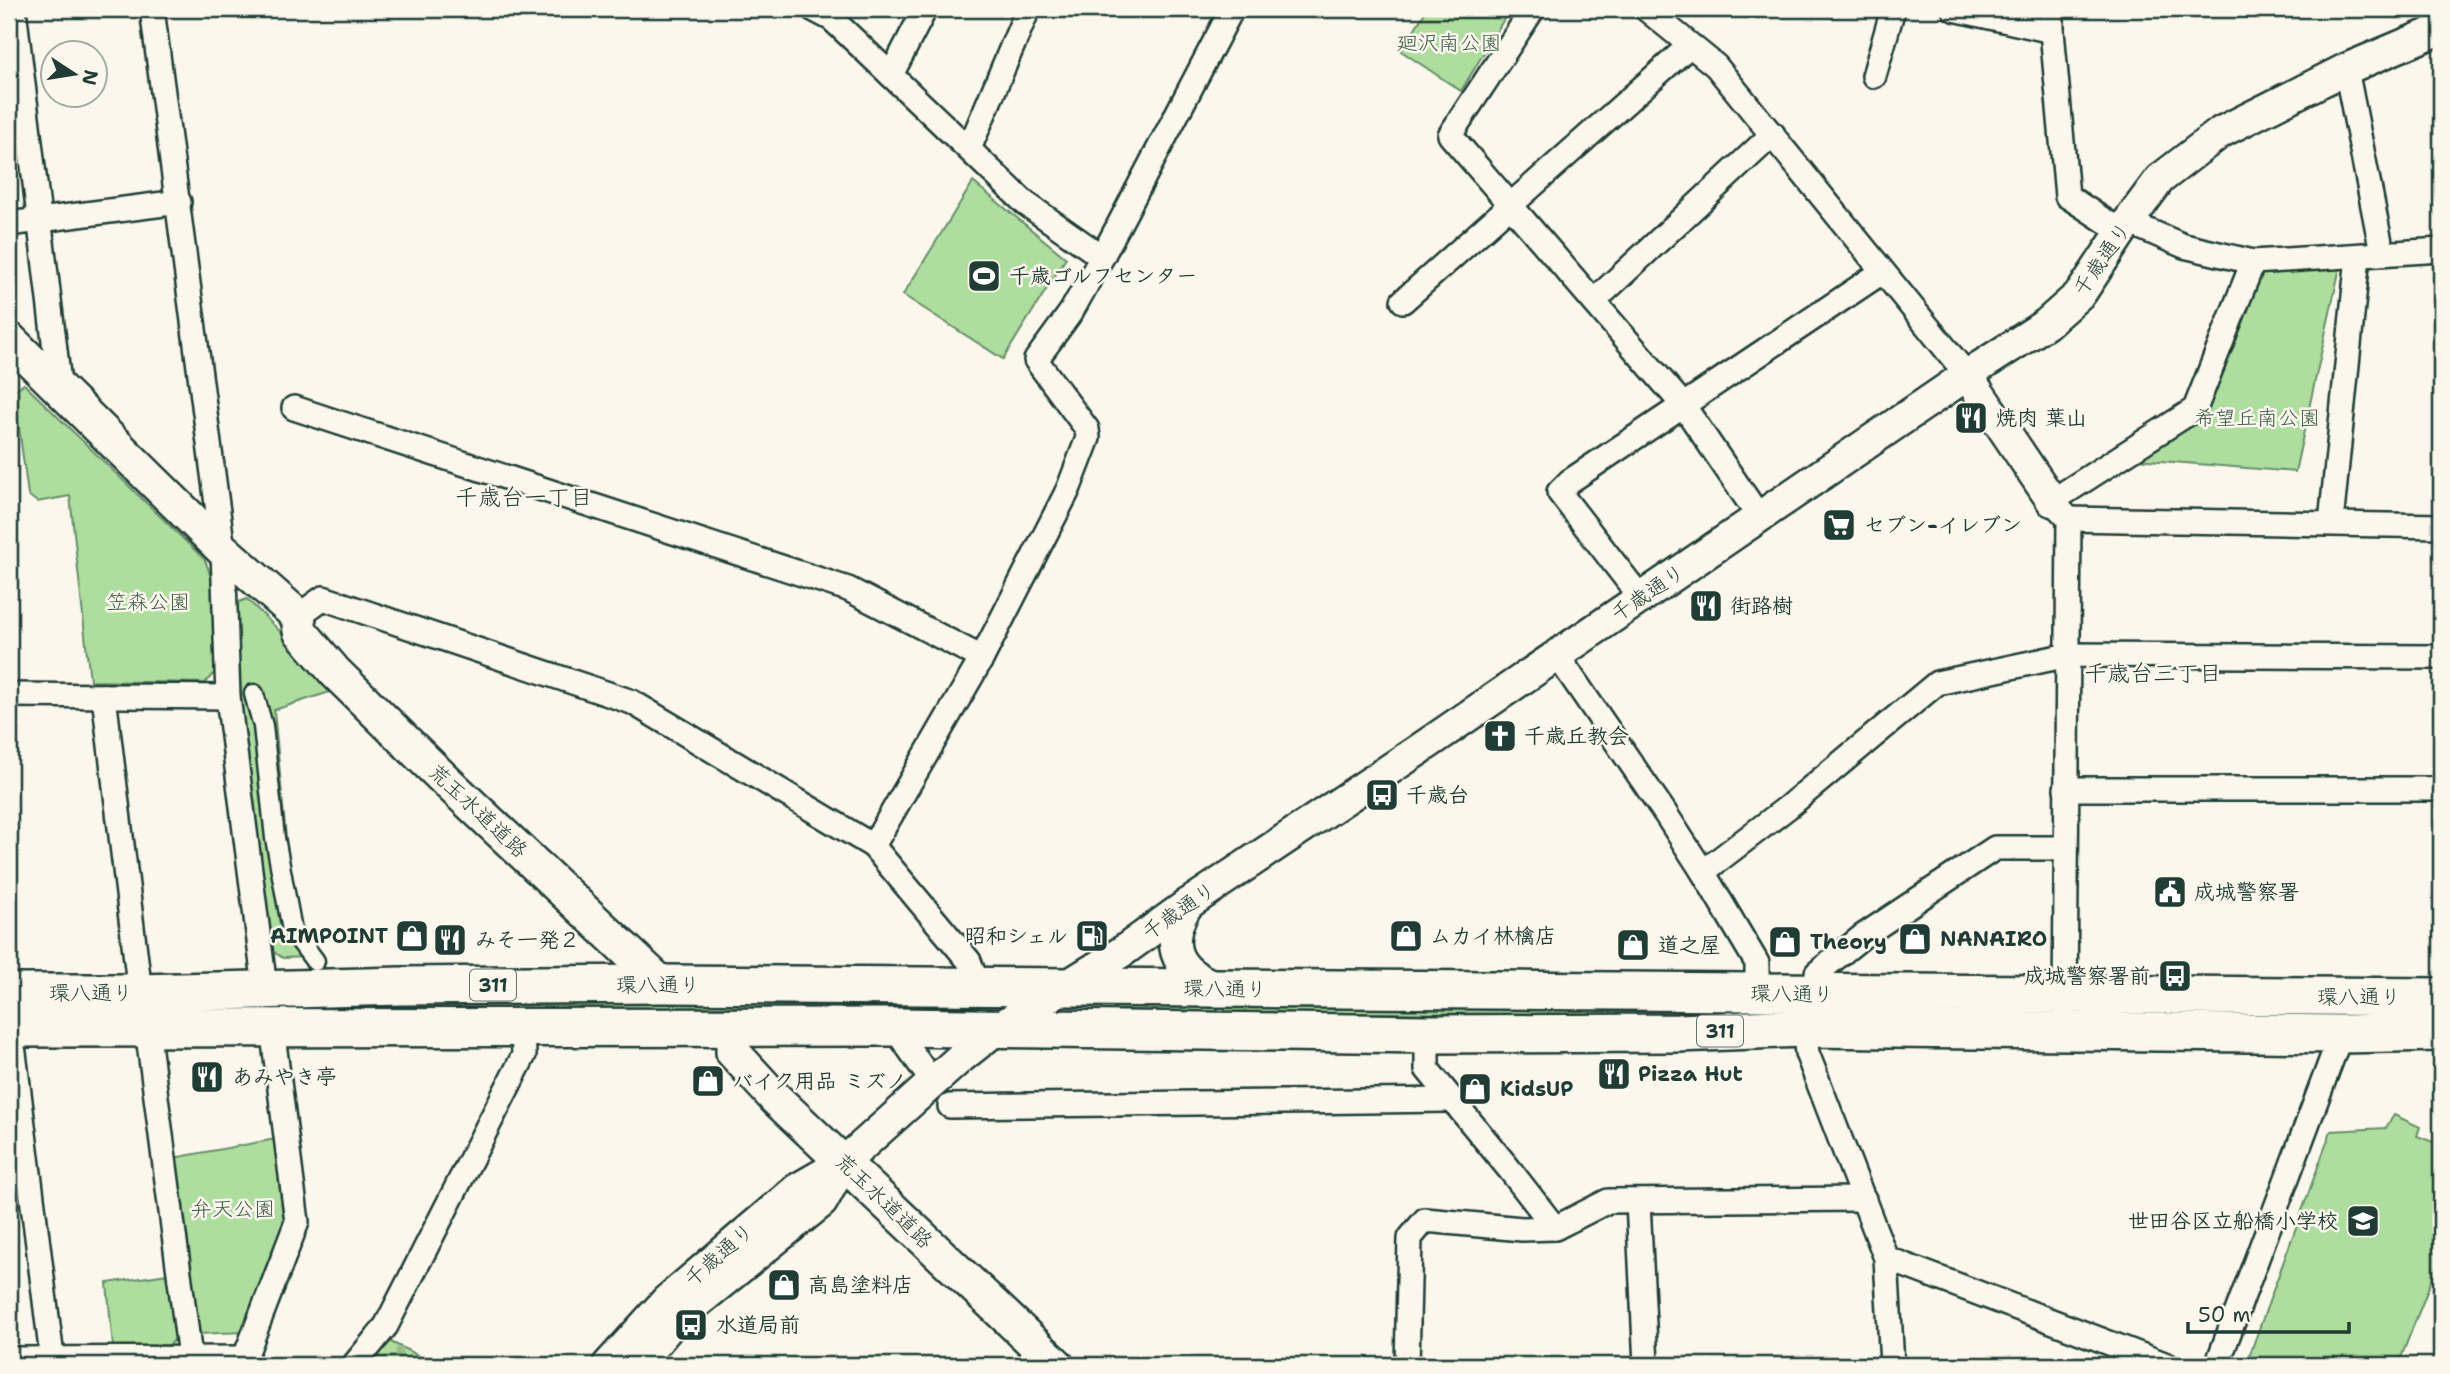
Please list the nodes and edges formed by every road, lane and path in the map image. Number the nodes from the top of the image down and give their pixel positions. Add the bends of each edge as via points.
1 (14, 9) edge
2 (152, 9) edge
3 (813, 9) edge
4 (925, 9) edge
5 (1028, 9) edge
6 (1232, 9) edge
7 (1534, 9) edge
8 (1893, 9) edge
9 (1954, 9) edge
10 (1656, 12) edge
11 (2052, 20) edge
12 (2441, 29) edge
13 (1689, 46) junction
14 (2346, 69) junction
15 (891, 75) junction
16 (1874, 76) dead end
17 (1773, 134) junction
18 (969, 149) junction
19 (178, 202) junction
20 (1510, 206) junction
21 (39, 220) junction
22 (9, 224) edge
23 (2125, 227) junction
24 (2441, 250) edge
25 (2382, 253) junction
26 (2358, 256) junction
27 (1102, 257) junction
28 (2253, 262) junction
29 (1882, 272) junction
30 (1403, 301) dead end
31 (1594, 301) junction
32 (9, 340) edge
33 (9, 356) edge
34 (1967, 375) junction
35 (61, 398) junction
36 (1683, 405) junction
37 (294, 408) dead end
38 (2061, 510) junction
39 (1760, 518) junction
40 (2331, 523) junction
41 (2441, 526) edge
42 (223, 559) junction
43 (1641, 598) junction
44 (299, 623) junction
45 (1557, 655) junction
46 (2068, 655) junction
47 (2441, 657) edge
48 (982, 658) junction
49 (254, 694) dead end
50 (9, 695) edge
51 (104, 696) junction
52 (228, 697) junction
53 (2066, 789) junction
54 (2441, 789) edge
55 (873, 846) junction
56 (2066, 848) junction
57 (1703, 872) junction
58 (1188, 904) junction
59 (315, 961) dead end
60 (663, 984) junction
61 (978, 986) junction
62 (1064, 987) junction
63 (265, 988) junction
64 (1225, 990) junction
65 (9, 993) edge
66 (1757, 993) junction
67 (2441, 997) edge
68 (144, 1010) junction
69 (1810, 1011) junction
70 (2065, 1012) junction
71 (272, 1027) junction
72 (523, 1027) junction
73 (733, 1027) junction
74 (894, 1027) junction
75 (998, 1028) junction
76 (9, 1029) edge
77 (2441, 1032) edge
78 (1427, 1034) junction
79 (2341, 1034) junction
80 (942, 1095) junction
81 (1451, 1100) junction
82 (844, 1162) junction
83 (1864, 1199) junction
84 (1638, 1202) junction
85 (1555, 1228) junction
86 (1886, 1258) junction
87 (190, 1357) junction
88 (9, 1359) edge
89 (52, 1362) edge
90 (243, 1362) edge
91 (354, 1365) edge
92 (608, 1365) edge
93 (637, 1365) edge
94 (1057, 1365) edge
95 (1407, 1365) edge
96 (1646, 1365) edge
97 (1892, 1365) edge
98 (2167, 1365) edge
99 (2217, 1365) edge

1 - 21 street
2 - 19 street
3 - 15 street via 832,19
4 - 15 street
5 - 18 street
6 - 27 street
7 - 20 street via 1450,135
8 - 16 street
9 - 11 street
10 - 13 street
11 - 23 street via 2067,196
12 - 14 street, 千歳通り
13 - 17 street via 1716,66
13 - 20 street
14 - 23 street, 千歳通り via 2221,132 2160,179
14 - 25 street
15 - 18 street
17 - 29 street
17 - 31 street
18 - 27 street via 1025,203
19 - 21 street
19 - 42 street
20 - 30 street
20 - 31 street
21 - 22 street
21 - 35 street
23 - 28 street
23 - 34 street, 千歳通り via 2081,293 2046,324
24 - 25 street
25 - 26 street
26 - 28 street
26 - 40 street
27 - 48 street via 1071,312 1036,360 1087,429 1088,438 1068,490
28 - 38 street via 2195,409
29 - 34 street
29 - 36 street
31 - 36 street
32 - 35 main road, 荒玉水道道路
33 - 35 main road, 荒玉水道道路
34 - 38 street
34 - 39 street, 千歳通り
35 - 42 main road, 荒玉水道道路
36 - 39 street
36 - 43 street via 1559,492
37 - 48 street via 848,589
38 - 40 street
38 - 46 street
39 - 43 street, 千歳通り
40 - 41 street
42 - 44 main road, 荒玉水道道路 via 286,624
42 - 52 street
43 - 45 street, 千歳通り
44 - 55 street via 324,598 632,702
44 - 60 main road, 荒玉水道道路 via 335,672
45 - 57 street
45 - 58 street, 千歳通り
46 - 47 street
46 - 53 street
46 - 57 street via 1937,683
48 - 55 street
49 - 59 street via 263,726 275,838 292,930
50 - 51 street
51 - 52 street
51 - 68 street
52 - 63 street
53 - 54 street
53 - 56 street
55 - 61 street via 969,961
56 - 69 street via 1995,848 1863,936 1818,973
56 - 70 street
57 - 66 street via 1757,963
58 - 62 street, 千歳通り
58 - 64 street via 1174,937 1179,962 1194,976
60 - 61 main road, 環八通り / 311
60 - 63 main road, 環八通り / 311
61 - 62 main road, 環八通り / 311
62 - 64 main road, 環八通り / 311
62 - 75 street, 千歳通り
63 - 68 main road, 環八通り / 311
64 - 66 main road, 環八通り / 311
65 - 68 main road, 環八通り / 311
66 - 69 main road, 環八通り / 311
67 - 70 main road, 環八通り / 311
68 - 71 main road, 環八通り / 311
68 - 76 main road, 環八通り / 311
68 - 87 street
69 - 70 main road, 環八通り / 311
69 - 78 main road, 環八通り / 311 via 1678,1033
69 - 83 street via 1807,1053
70 - 79 main road, 環八通り / 311
71 - 72 main road, 環八通り / 311
71 - 90 street via 297,1222
72 - 73 main road, 環八通り / 311
72 - 91 street via 524,1055 386,1326
73 - 74 main road, 環八通り / 311
73 - 82 main road, 荒玉水道道路 via 733,1052
74 - 75 main road, 環八通り / 311
74 - 80 street
75 - 78 main road, 環八通り / 311
75 - 80 street, 千歳通り via 959,1059
76 - 89 street
77 - 79 main road, 環八通り / 311
78 - 81 street via 1427,1069
79 - 99 street
80 - 81 street
80 - 82 street, 千歳通り
81 - 85 street
82 - 92 street, 千歳通り via 797,1189 676,1292
82 - 93 street, 千歳通り via 822,1202 673,1322
82 - 94 main road, 荒玉水道道路
83 - 84 street
83 - 86 street
84 - 85 street via 1608,1201
84 - 96 street
85 - 95 street via 1425,1220 1410,1238
86 - 97 street
86 - 98 street
87 - 89 street
87 - 90 street
88 - 89 street

